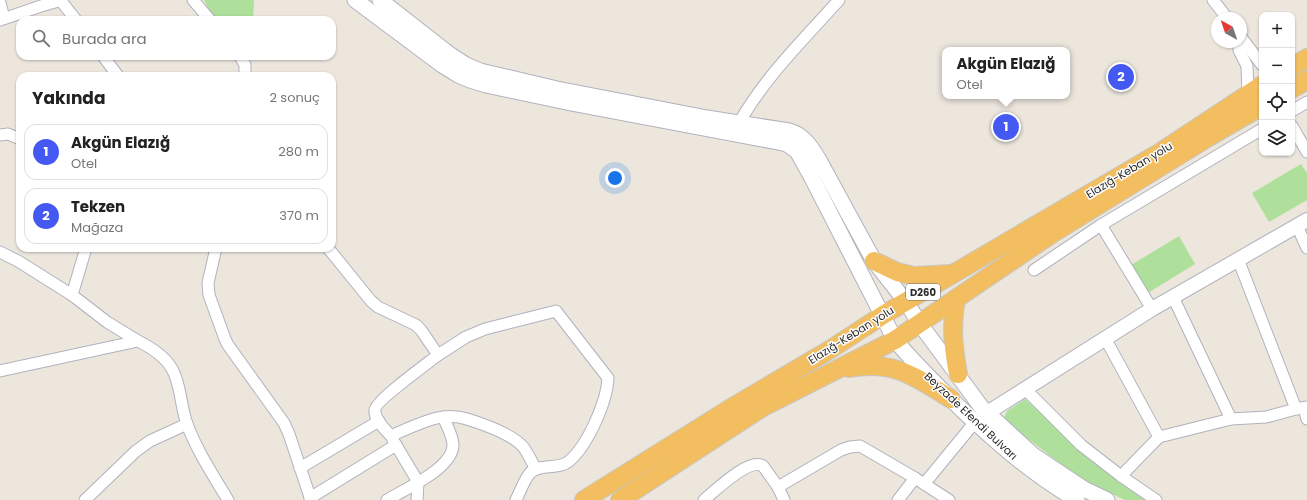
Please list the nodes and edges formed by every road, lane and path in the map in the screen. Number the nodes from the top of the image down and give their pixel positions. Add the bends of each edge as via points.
1 (62, 0) edge
2 (193, 0) edge
3 (355, 0) edge
4 (380, 0) edge
5 (839, 0) edge
6 (1213, 0) edge
7 (0, 3) edge
8 (1222, 12) edge
9 (73, 16) edge
10 (207, 16) edge
11 (2, 19) edge
12 (1247, 45) edge
13 (1239, 48) edge
14 (1307, 58) edge
15 (106, 60) edge
16 (242, 60) edge
17 (1259, 61) edge
18 (1295, 65) edge
19 (115, 72) edge
20 (245, 72) edge
21 (1307, 80) edge
22 (1295, 87) edge
23 (1255, 90) edge
24 (1307, 102) edge
25 (1259, 108) edge
26 (1295, 109) edge
27 (740, 123) junction
28 (1259, 131) edge
29 (1295, 131) edge
30 (0, 135) edge
31 (16, 137) edge
32 (1307, 152) edge
33 (1302, 223) edge
34 (1101, 225) junction
35 (1307, 248) edge
36 (0, 252) edge
37 (85, 252) edge
38 (215, 252) edge
39 (331, 252) edge
40 (1238, 259) junction
41 (874, 260) junction
42 (1034, 270) dead end
43 (953, 274) junction
44 (72, 295) junction
45 (1173, 297) junction
46 (956, 299) junction
47 (906, 302) junction
48 (1152, 309) junction
49 (883, 315) junction
50 (920, 324) junction
51 (1105, 338) junction
52 (896, 340) junction
53 (138, 341) junction
54 (438, 355) junction
55 (837, 370) junction
56 (0, 371) edge
57 (958, 374) junction
58 (1025, 389) junction
59 (951, 398) junction
60 (1302, 408) edge
61 (987, 413) junction
62 (443, 418) junction
63 (1231, 419) junction
64 (1307, 419) edge
65 (379, 421) junction
66 (975, 422) junction
67 (187, 424) junction
68 (1159, 437) junction
69 (394, 440) junction
70 (300, 468) junction
71 (536, 469) junction
72 (1121, 476) junction
73 (920, 481) junction
74 (418, 482) junction
75 (778, 487) junction
76 (1067, 498) edge
77 (310, 499) edge
78 (85, 500) edge
79 (228, 500) edge
80 (387, 500) edge
81 (417, 500) edge
82 (516, 500) edge
83 (584, 500) edge
84 (620, 500) edge
85 (704, 500) edge
86 (784, 500) edge
87 (898, 500) edge
88 (949, 500) edge
89 (1107, 500) edge
90 (1156, 500) edge

1 - 9 street
1 - 11 street
2 - 10 street
3 - 49 main road, Beyzade Efendi Bulvarı via 458,76 486,85 778,142 794,148
4 - 27 main road, Beyzade Efendi Bulvarı via 449,54 480,71 557,89
5 - 27 street via 762,88
6 - 8 street
7 - 11 street
12 - 17 street
13 - 23 street via 1247,66 1248,86
14 - 18 highway
15 - 19 street
16 - 20 street
21 - 22 highway
23 - 43 highway, Elazığ-Keban yolu / D260 via 1158,153
24 - 26 street
25 - 46 highway, Elazığ-Keban yolu / D260 via 1053,233
27 - 41 main road, Beyzade Efendi Bulvarı via 789,131 803,137 813,149
28 - 34 street
29 - 32 street
30 - 31 street via 8,134
33 - 35 street
33 - 40 street
34 - 42 street
34 - 48 street
36 - 44 street
37 - 44 street
38 - 70 street via 208,283 209,295 225,339 236,358 284,422
39 - 54 street via 371,301 416,325
40 - 45 street
40 - 60 street
41 - 43 highway via 897,272 914,276
41 - 47 main road, Beyzade Efendi Bulvarı
43 - 47 highway, Elazığ-Keban yolu / D260
44 - 53 street via 107,322
45 - 48 street
45 - 63 street
46 - 50 highway, Elazığ-Keban yolu / D260
46 - 57 highway via 952,325
47 - 49 highway, Elazığ-Keban yolu / D260
47 - 50 main road, Beyzade Efendi Bulvarı
48 - 51 street
49 - 52 main road, Beyzade Efendi Bulvarı
49 - 83 highway, Elazığ-Keban yolu / D260
50 - 52 highway, Elazığ-Keban yolu / D260
50 - 57 main road, Beyzade Efendi Bulvarı
51 - 58 street
51 - 68 street
52 - 55 highway, Elazığ-Keban yolu / D260
52 - 59 main road, Beyzade Efendi Bulvarı via 912,360
53 - 56 street
53 - 67 street via 168,362 175,374
54 - 65 street via 376,405
54 - 71 street via 466,337 485,329 556,311 608,378 607,389 585,442 576,454 567,463
55 - 59 highway via 872,365 900,370
55 - 84 highway, Elazığ-Keban yolu / D260 via 763,407
57 - 61 main road, Beyzade Efendi Bulvarı
58 - 61 street
58 - 72 street via 1081,445
59 - 66 main road, Beyzade Efendi Bulvarı
60 - 63 street via 1266,417
60 - 64 street
61 - 89 main road, Beyzade Efendi Bulvarı via 1033,455 1084,489
62 - 69 street via 423,422
62 - 71 street via 466,419 507,435 524,448
62 - 74 street via 453,443 451,453 438,470
63 - 68 street
65 - 69 street
65 - 70 street
66 - 73 street
66 - 76 main road, Beyzade Efendi Bulvarı via 1015,458
67 - 78 street via 150,441 136,451
67 - 79 street via 199,453
68 - 72 street
69 - 74 street
69 - 77 street
70 - 77 street
71 - 82 street via 531,473
72 - 90 street
73 - 75 street via 860,446 850,447 829,457
73 - 87 street
73 - 88 street
74 - 80 street
74 - 81 street
75 - 85 street via 763,466 755,464 736,473
75 - 86 street

